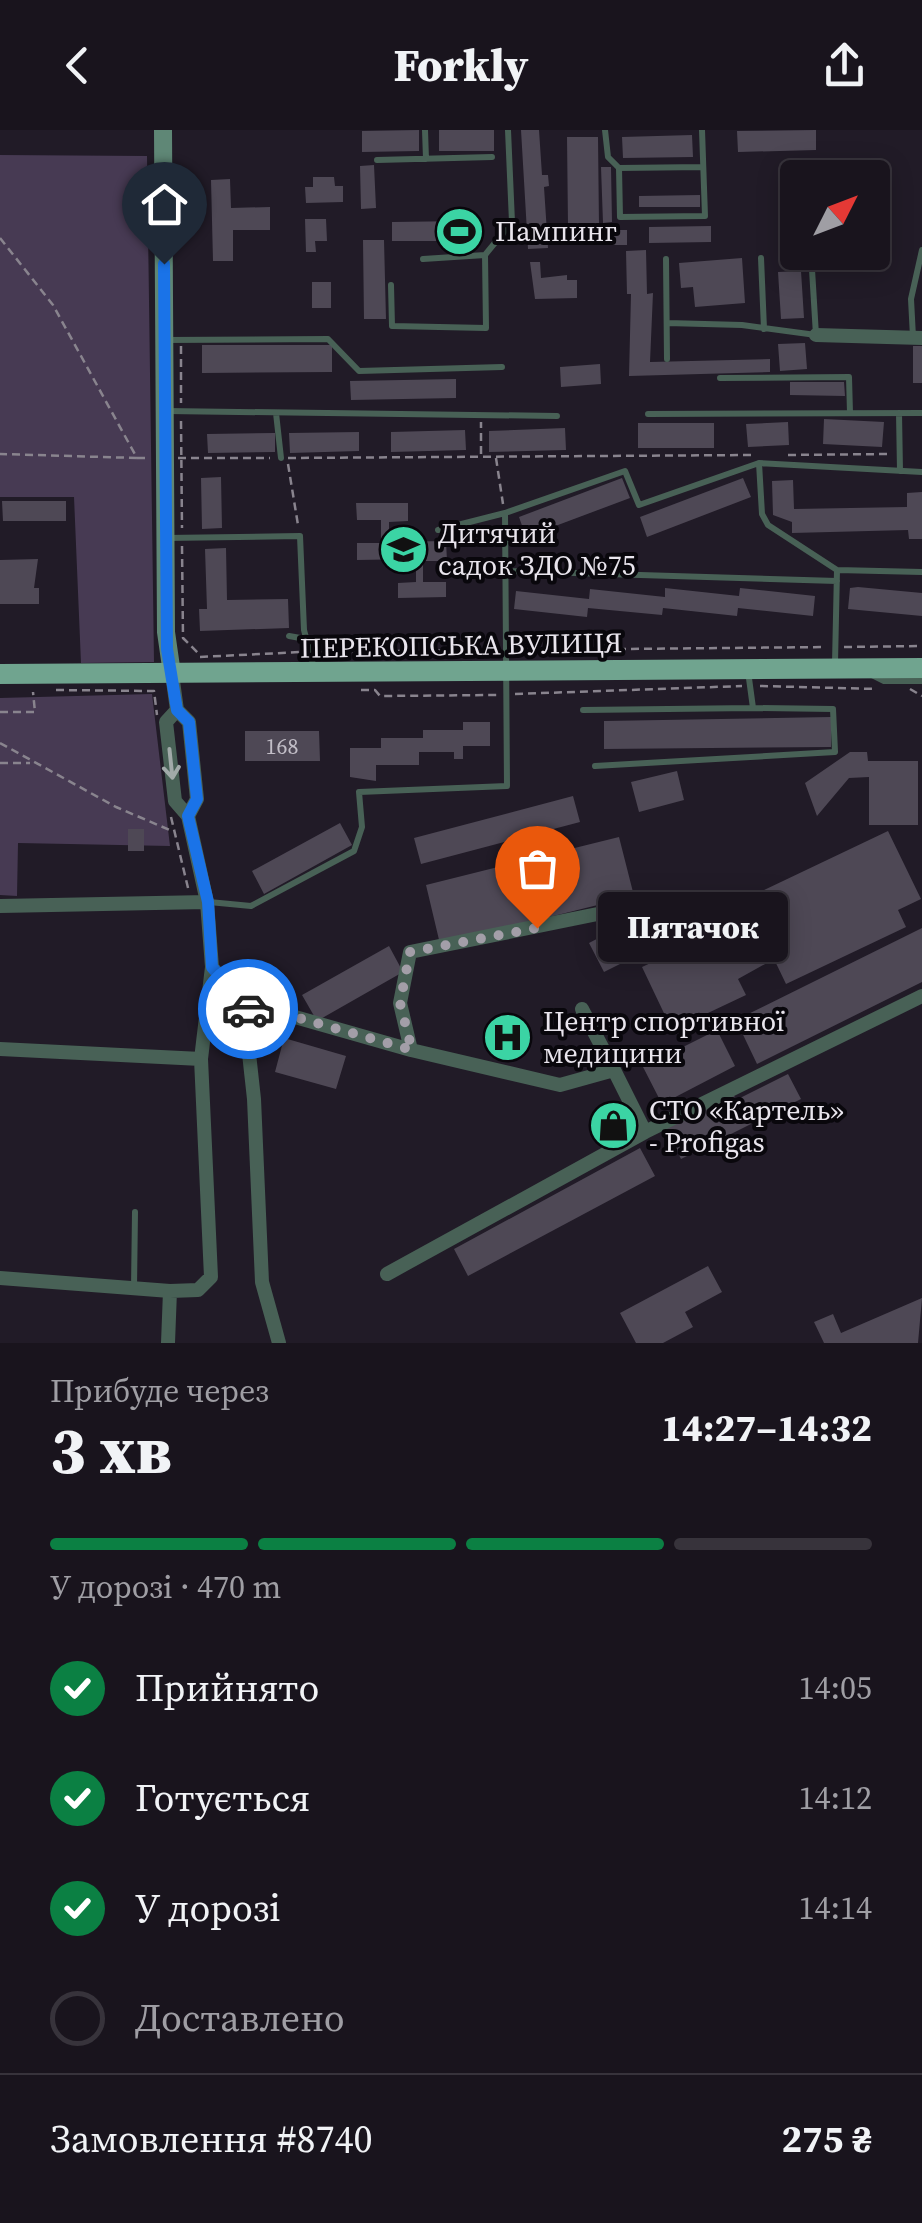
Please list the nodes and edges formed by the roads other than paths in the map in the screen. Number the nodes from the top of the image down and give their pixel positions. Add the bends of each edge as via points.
1 (163, 130) edge
2 (425, 130) edge
3 (508, 130) edge
4 (604, 130) edge
5 (702, 130) edge
6 (492, 157) dead end
7 (426, 159) junction
8 (377, 160) dead end
9 (704, 167) junction
10 (619, 168) junction
11 (922, 250) edge
12 (485, 255) junction
13 (761, 258) dead end
14 (422, 259) dead end
15 (666, 259) dead end
16 (812, 270) edge
17 (391, 285) dead end
18 (666, 323) junction
19 (764, 329) junction
20 (816, 334) junction
21 (918, 338) edge
22 (173, 340) junction
23 (667, 359) dead end
24 (502, 368) dead end
25 (720, 378) dead end
26 (174, 412) junction
27 (276, 413) junction
28 (850, 413) junction
29 (899, 413) junction
30 (922, 413) edge
31 (648, 414) dead end
32 (557, 416) dead end
33 (284, 458) road end
34 (760, 459) junction
35 (900, 471) junction
36 (922, 472) edge
37 (505, 513) junction
38 (438, 530) dead end
39 (174, 538) junction
40 (838, 570) junction
41 (508, 571) junction
42 (922, 572) edge
43 (837, 581) junction
44 (290, 636) dead end
45 (306, 639) junction
46 (509, 661) junction
47 (922, 668) edge
48 (835, 669) junction
49 (857, 669) junction
50 (0, 674) edge
51 (172, 674) junction
52 (316, 674) junction
53 (749, 678) junction
54 (922, 682) edge
55 (753, 708) junction
56 (177, 710) junction
57 (583, 710) dead end
58 (595, 766) dead end
59 (188, 816) junction
60 (208, 902) junction
61 (642, 905) dead end
62 (0, 906) edge
63 (212, 967) junction
64 (922, 996) edge
65 (244, 1008) junction
66 (582, 1009) dead end
67 (0, 1050) edge
68 (412, 1050) junction
69 (201, 1059) junction
70 (614, 1070) junction
71 (646, 1132) junction
72 (135, 1212) dead end
73 (387, 1274) dead end
74 (0, 1278) edge
75 (134, 1289) junction
76 (170, 1291) junction
77 (168, 1343) edge
78 (279, 1343) edge

1 - 22 main road
2 - 7 lane
3 - 12 lane via 512,222
4 - 10 lane via 608,157
5 - 9 lane
6 - 7 lane
7 - 8 lane
9 - 10 lane
9 - 10 lane via 705,216 637,217 620,217
11 - 21 lane via 911,299
12 - 14 lane
12 - 17 lane via 486,328 392,326
13 - 19 lane
15 - 18 lane
16 - 20 lane
18 - 19 lane
18 - 23 lane
19 - 20 lane
20 - 21 street
22 - 24 lane via 328,339 359,371
22 - 26 main road
25 - 28 lane via 848,377
26 - 27 lane
26 - 39 main road
27 - 32 lane
27 - 33 lane
28 - 29 lane
28 - 31 lane
29 - 30 lane
29 - 35 lane
34 - 35 lane
34 - 37 lane via 639,505 625,471
34 - 40 lane via 764,521
35 - 36 lane
37 - 38 lane
37 - 41 lane
39 - 45 lane via 300,536
39 - 51 main road via 166,632
40 - 42 lane
40 - 43 lane
41 - 43 lane
41 - 46 lane
43 - 48 lane
44 - 45 lane
45 - 52 lane
46 - 52 main road, ПЕРЕКОПСЬКА ВУЛИЦЯ
46 - 53 main road, ПЕРЕКОПСЬКА ВУЛИЦЯ
46 - 60 lane via 508,786 358,792 362,827 354,850 250,906
47 - 49 main road, ПЕРЕКОПСЬКА ВУЛИЦЯ
48 - 49 main road, ПЕРЕКОПСЬКА ВУЛИЦЯ
48 - 53 main road, ПЕРЕКОПСЬКА ВУЛИЦЯ
49 - 54 lane via 884,680
50 - 51 main road, ПЕРЕКОПСЬКА ВУЛИЦЯ
51 - 52 main road, ПЕРЕКОПСЬКА ВУЛИЦЯ
51 - 56 street
53 - 55 lane
55 - 57 lane
55 - 58 lane via 834,708 835,752
56 - 59 street via 189,722 197,799
56 -> 59 street via 166,722 175,802
59 - 60 street
60 - 62 street
60 - 63 street
61 - 68 street via 410,952 400,1003
63 - 65 street
63 - 69 street
64 - 71 street
65 - 68 street
65 - 78 street via 262,1282
66 - 70 street
67 - 69 street
68 - 70 street via 560,1085
69 - 76 street via 212,1277 198,1290
70 - 71 street
71 - 73 street
72 - 75 lane
74 - 75 street
75 - 76 street
76 - 77 street

